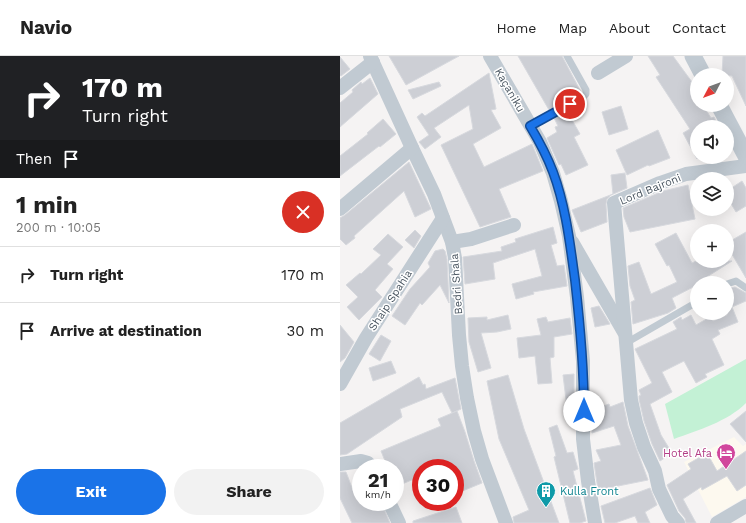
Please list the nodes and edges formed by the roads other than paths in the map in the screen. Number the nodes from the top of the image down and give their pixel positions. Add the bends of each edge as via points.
1 (490, 56) edge
2 (567, 56) edge
3 (626, 56) edge
4 (693, 56) edge
5 (372, 59) edge
6 (699, 68) edge
7 (598, 73) dead end
8 (340, 88) edge
9 (723, 112) edge
10 (530, 126) junction
11 (412, 148) junction
12 (746, 156) edge
13 (746, 166) edge
14 (340, 209) edge
15 (443, 218) junction
16 (514, 225) dead end
17 (569, 236) junction
18 (452, 242) junction
19 (734, 282) edge
20 (746, 288) edge
21 (690, 306) edge
22 (626, 339) junction
23 (341, 381) edge
24 (352, 462) edge
25 (340, 464) edge
26 (746, 506) edge
27 (393, 511) edge
28 (399, 523) edge
29 (506, 523) edge
30 (595, 523) edge
31 (678, 523) edge
32 (717, 523) edge

1 - 10 street, Kaçaniku
2 - 10 lane via 586,94
3 - 7 street
4 - 6 street
5 - 8 street
5 - 11 street, Bedri Shala
9 - 12 street
10 - 17 street, Kaçaniku via 553,173
11 - 14 street
11 - 15 street, Bedri Shala
13 - 22 street, Lord Bajroni via 686,174 614,204
15 - 18 street, Bedri Shala
15 - 23 street, Shaip Spahia
16 - 18 street via 471,239
17 - 22 street, Lord Bajroni
17 - 30 street, Kaçaniku via 583,361 583,439
18 - 29 street, Bedri Shala via 456,258 459,335 467,398 482,459
19 - 20 lane
21 - 22 lane
22 - 31 street, Lord Bajroni via 631,400 636,423 655,471 659,489
24 - 25 street
26 - 32 street
27 - 28 street

